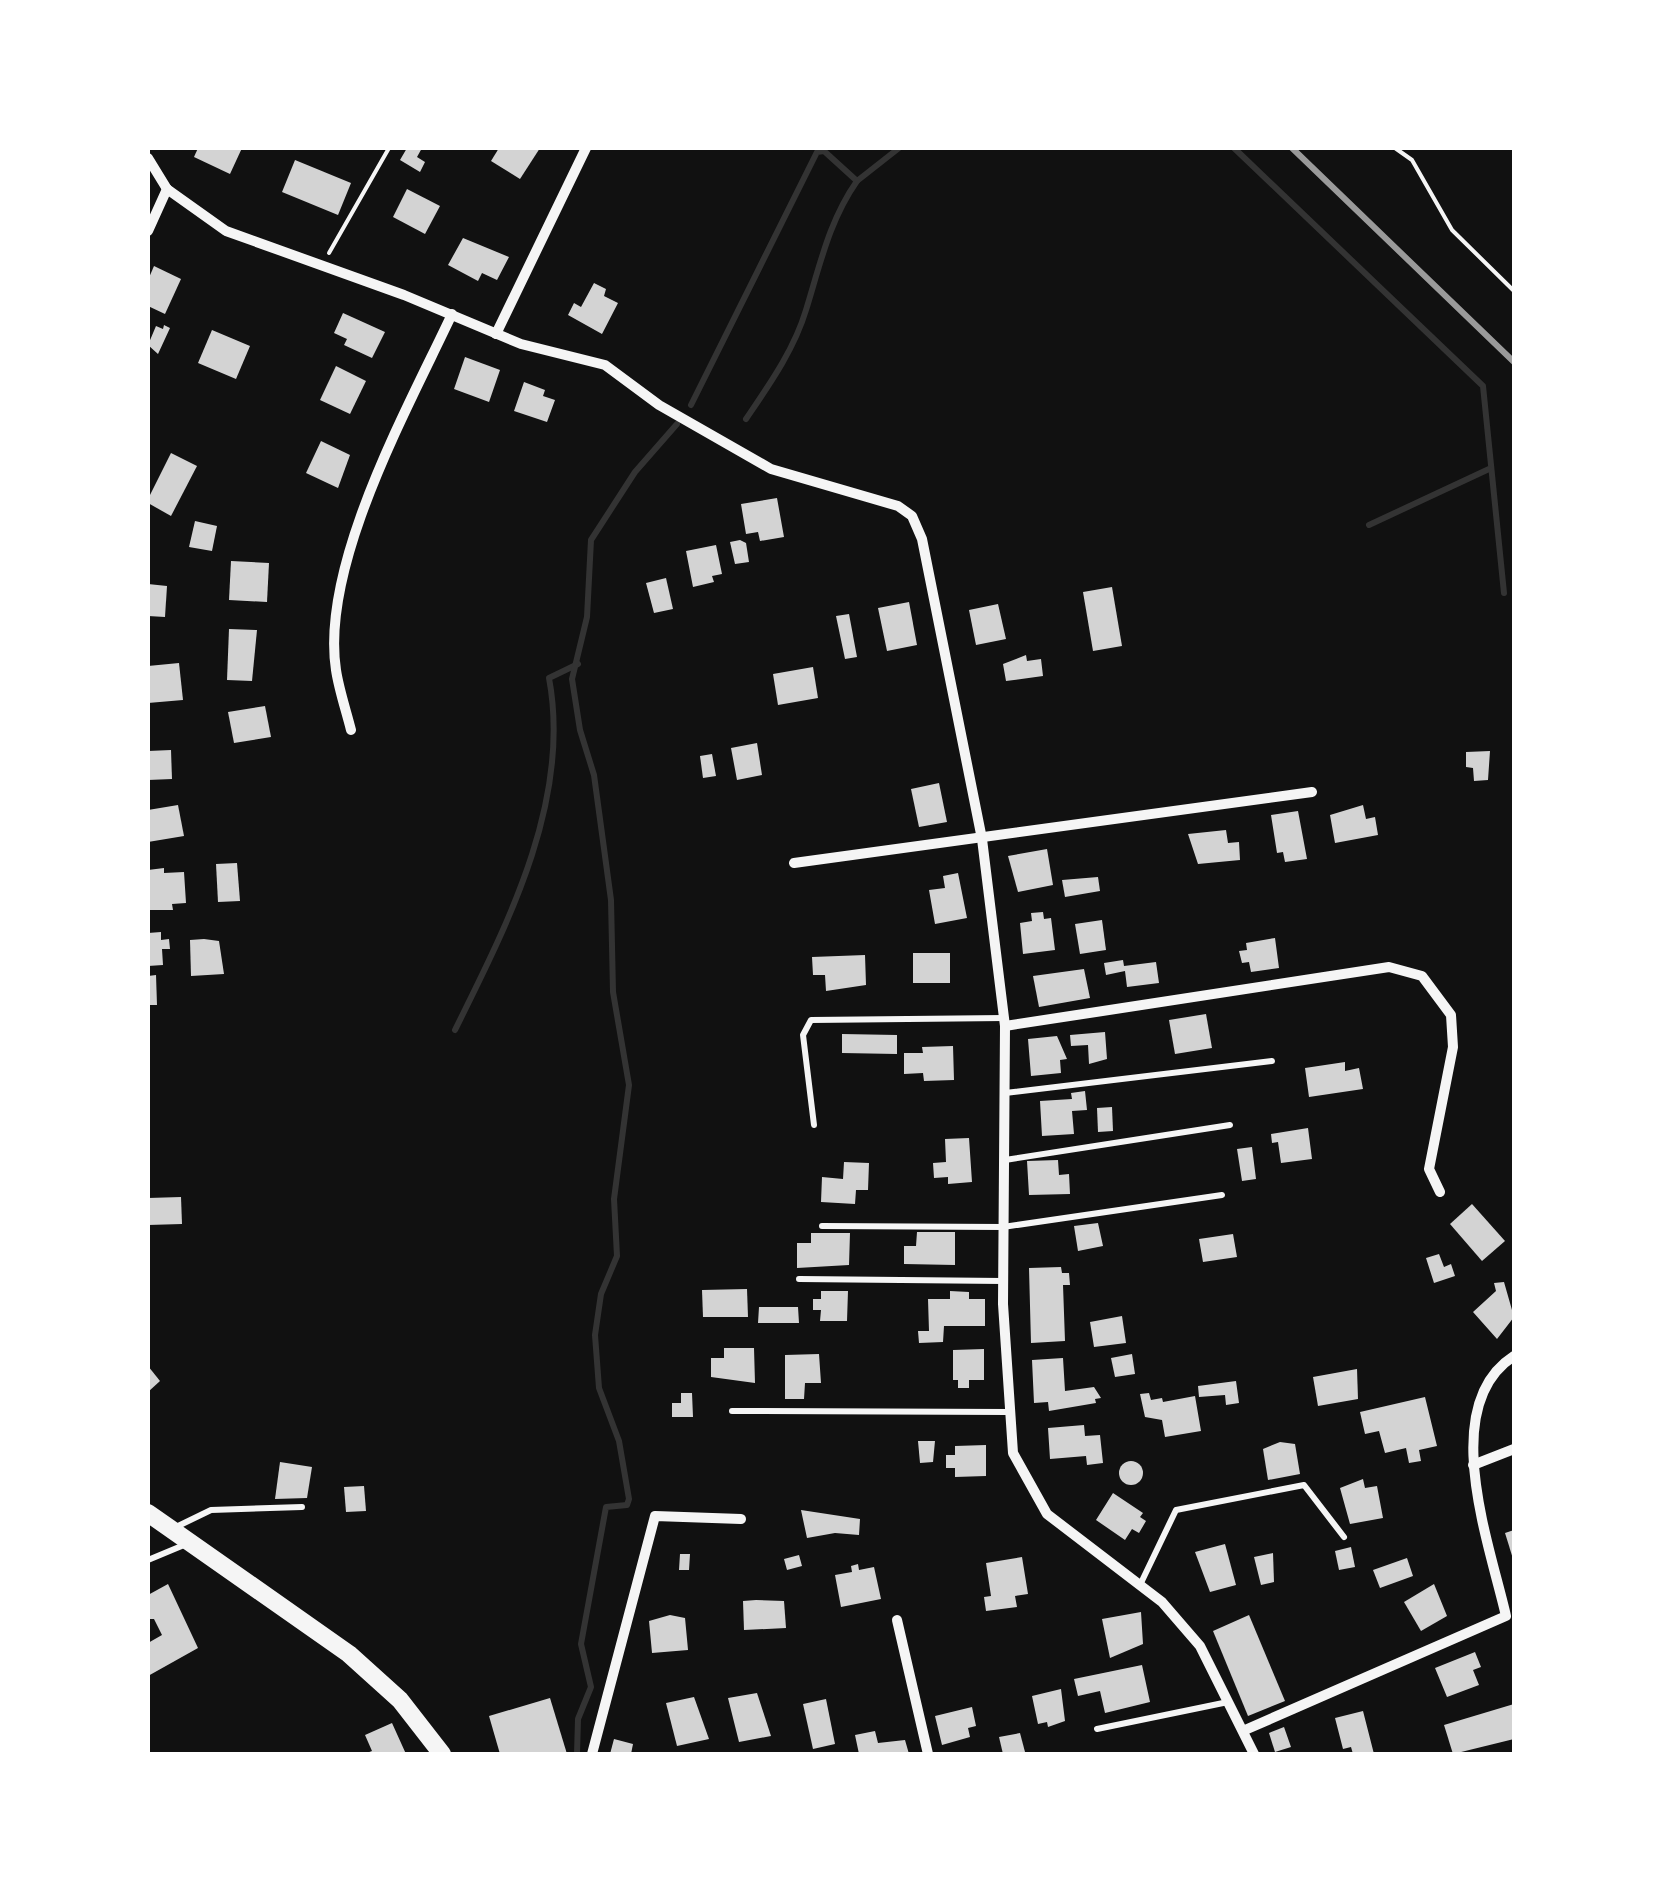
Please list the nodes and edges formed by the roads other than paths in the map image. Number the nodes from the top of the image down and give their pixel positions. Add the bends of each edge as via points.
1 (586, 148) edge
2 (148, 158) edge
3 (167, 189) junction
4 (148, 232) edge
5 (452, 314) junction
6 (496, 334) junction
7 (351, 730) dead end
8 (1312, 792) dead end
9 (982, 839) junction
10 (794, 863) dead end
11 (1005, 1022) junction
12 (1272, 1061) dead end
13 (1005, 1094) junction
14 (814, 1125) dead end
15 (1230, 1125) dead end
16 (1004, 1160) junction
17 (1440, 1192) dead end
18 (1222, 1195) dead end
19 (822, 1226) dead end
20 (1003, 1227) junction
21 (800, 1279) dead end
22 (1003, 1281) junction
23 (1514, 1356) edge
24 (732, 1412) dead end
25 (1010, 1412) junction
26 (1514, 1449) edge
27 (1472, 1465) junction
28 (302, 1507) dead end
29 (148, 1513) edge
30 (740, 1518) dead end
31 (171, 1529) junction
32 (1344, 1537) dead end
33 (190, 1543) junction
34 (148, 1560) edge
35 (1140, 1585) junction
36 (897, 1620) dead end
37 (1229, 1701) junction
38 (1096, 1729) dead end
39 (1245, 1730) junction
40 (442, 1754) edge
41 (592, 1754) edge
42 (928, 1754) edge
43 (1254, 1754) edge

1 - 6 street
2 - 3 street
3 - 4 street
3 - 5 street via 226,231
5 - 6 street
5 - 7 street via 364,502 337,612 336,668
6 - 9 street via 606,365 659,405 772,469 898,506 912,516
8 - 9 street
9 - 10 street
9 - 11 street
11 - 13 street
11 - 14 lane via 811,1020 803,1035
11 - 17 street via 1389,967 1422,976 1452,1016 1453,1047 1429,1169
12 - 13 lane
13 - 16 street
15 - 16 lane
16 - 20 street
18 - 20 lane
19 - 20 lane
20 - 22 street
21 - 22 lane
22 - 25 street
23 - 27 street via 1476,1406
24 - 25 lane
25 - 35 street via 1013,1453 1047,1514
26 - 27 street
27 - 39 street via 1506,1616
28 - 31 lane via 211,1510
29 - 31 street
30 - 41 street via 656,1516
31 - 33 street
32 - 35 lane via 1304,1486 1176,1510
33 - 34 lane
33 - 40 street via 349,1654 400,1700
35 - 37 street via 1200,1646
36 - 42 street
37 - 38 lane
37 - 39 street
39 - 43 street

